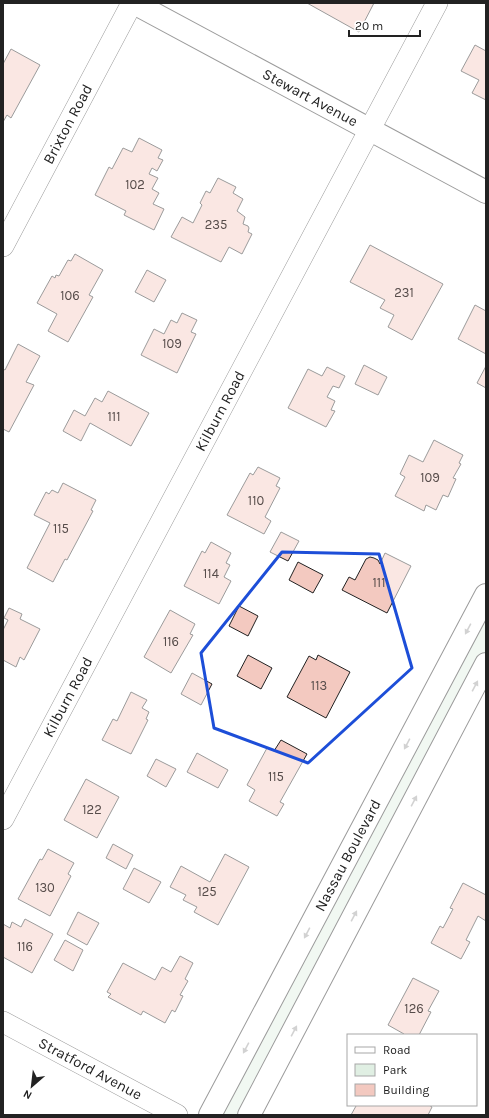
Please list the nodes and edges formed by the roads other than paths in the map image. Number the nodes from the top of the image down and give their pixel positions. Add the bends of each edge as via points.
1 (133, 3) edge
2 (437, 3) edge
3 (370, 130) junction
4 (486, 192) edge
5 (3, 246) edge
6 (486, 595) edge
7 (486, 664) edge
8 (3, 819) edge
9 (3, 1022) edge
10 (177, 1115) edge
11 (210, 1115) edge
12 (250, 1115) edge

1 - 3 main road, Stewart Avenue
1 - 5 street, Brixton Road
2 - 3 street, Kilburn Road
3 - 4 main road, Stewart Avenue
3 - 8 street, Kilburn Road
6 -> 11 main road, Nassau Boulevard
12 -> 7 main road
9 - 10 street, Stratford Avenue

